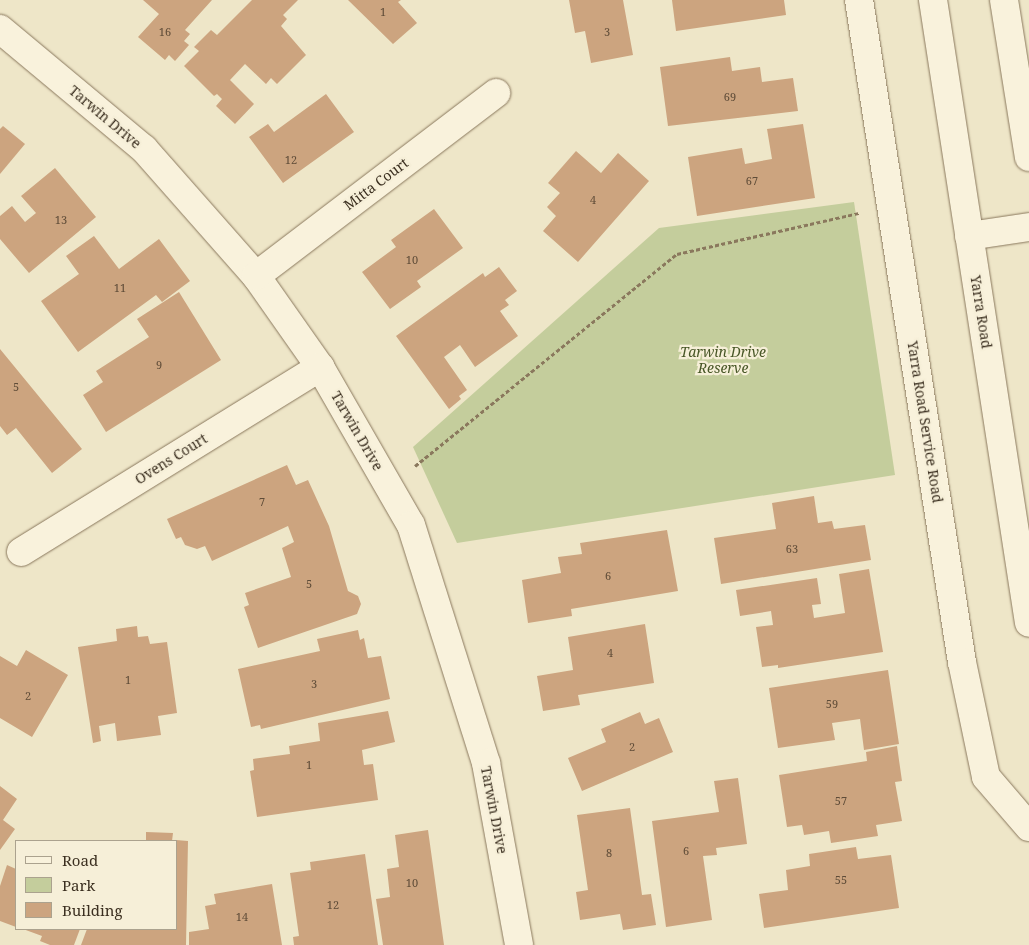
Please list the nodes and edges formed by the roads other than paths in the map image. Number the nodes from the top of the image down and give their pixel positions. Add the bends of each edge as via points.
1 (859, 0) edge
2 (934, 0) edge
3 (1004, 0) edge
4 (0, 29) edge
5 (496, 93) dead end
6 (1029, 157) edge
7 (1029, 226) edge
8 (969, 236) junction
9 (256, 276) junction
10 (320, 366) junction
11 (21, 552) dead end
12 (1029, 623) edge
13 (1029, 827) edge
14 (519, 945) edge

1 - 13 street, Yarra Road Service Road via 960,652 986,777
2 - 8 street, Yarra Road
3 - 6 street
4 - 9 street, Tarwin Drive via 144,149
5 - 9 street, Mitta Court
7 - 8 street
8 - 12 street, Yarra Road
9 - 10 street, Tarwin Drive
10 - 11 street, Ovens Court
10 - 14 street, Tarwin Drive via 411,526 486,763

